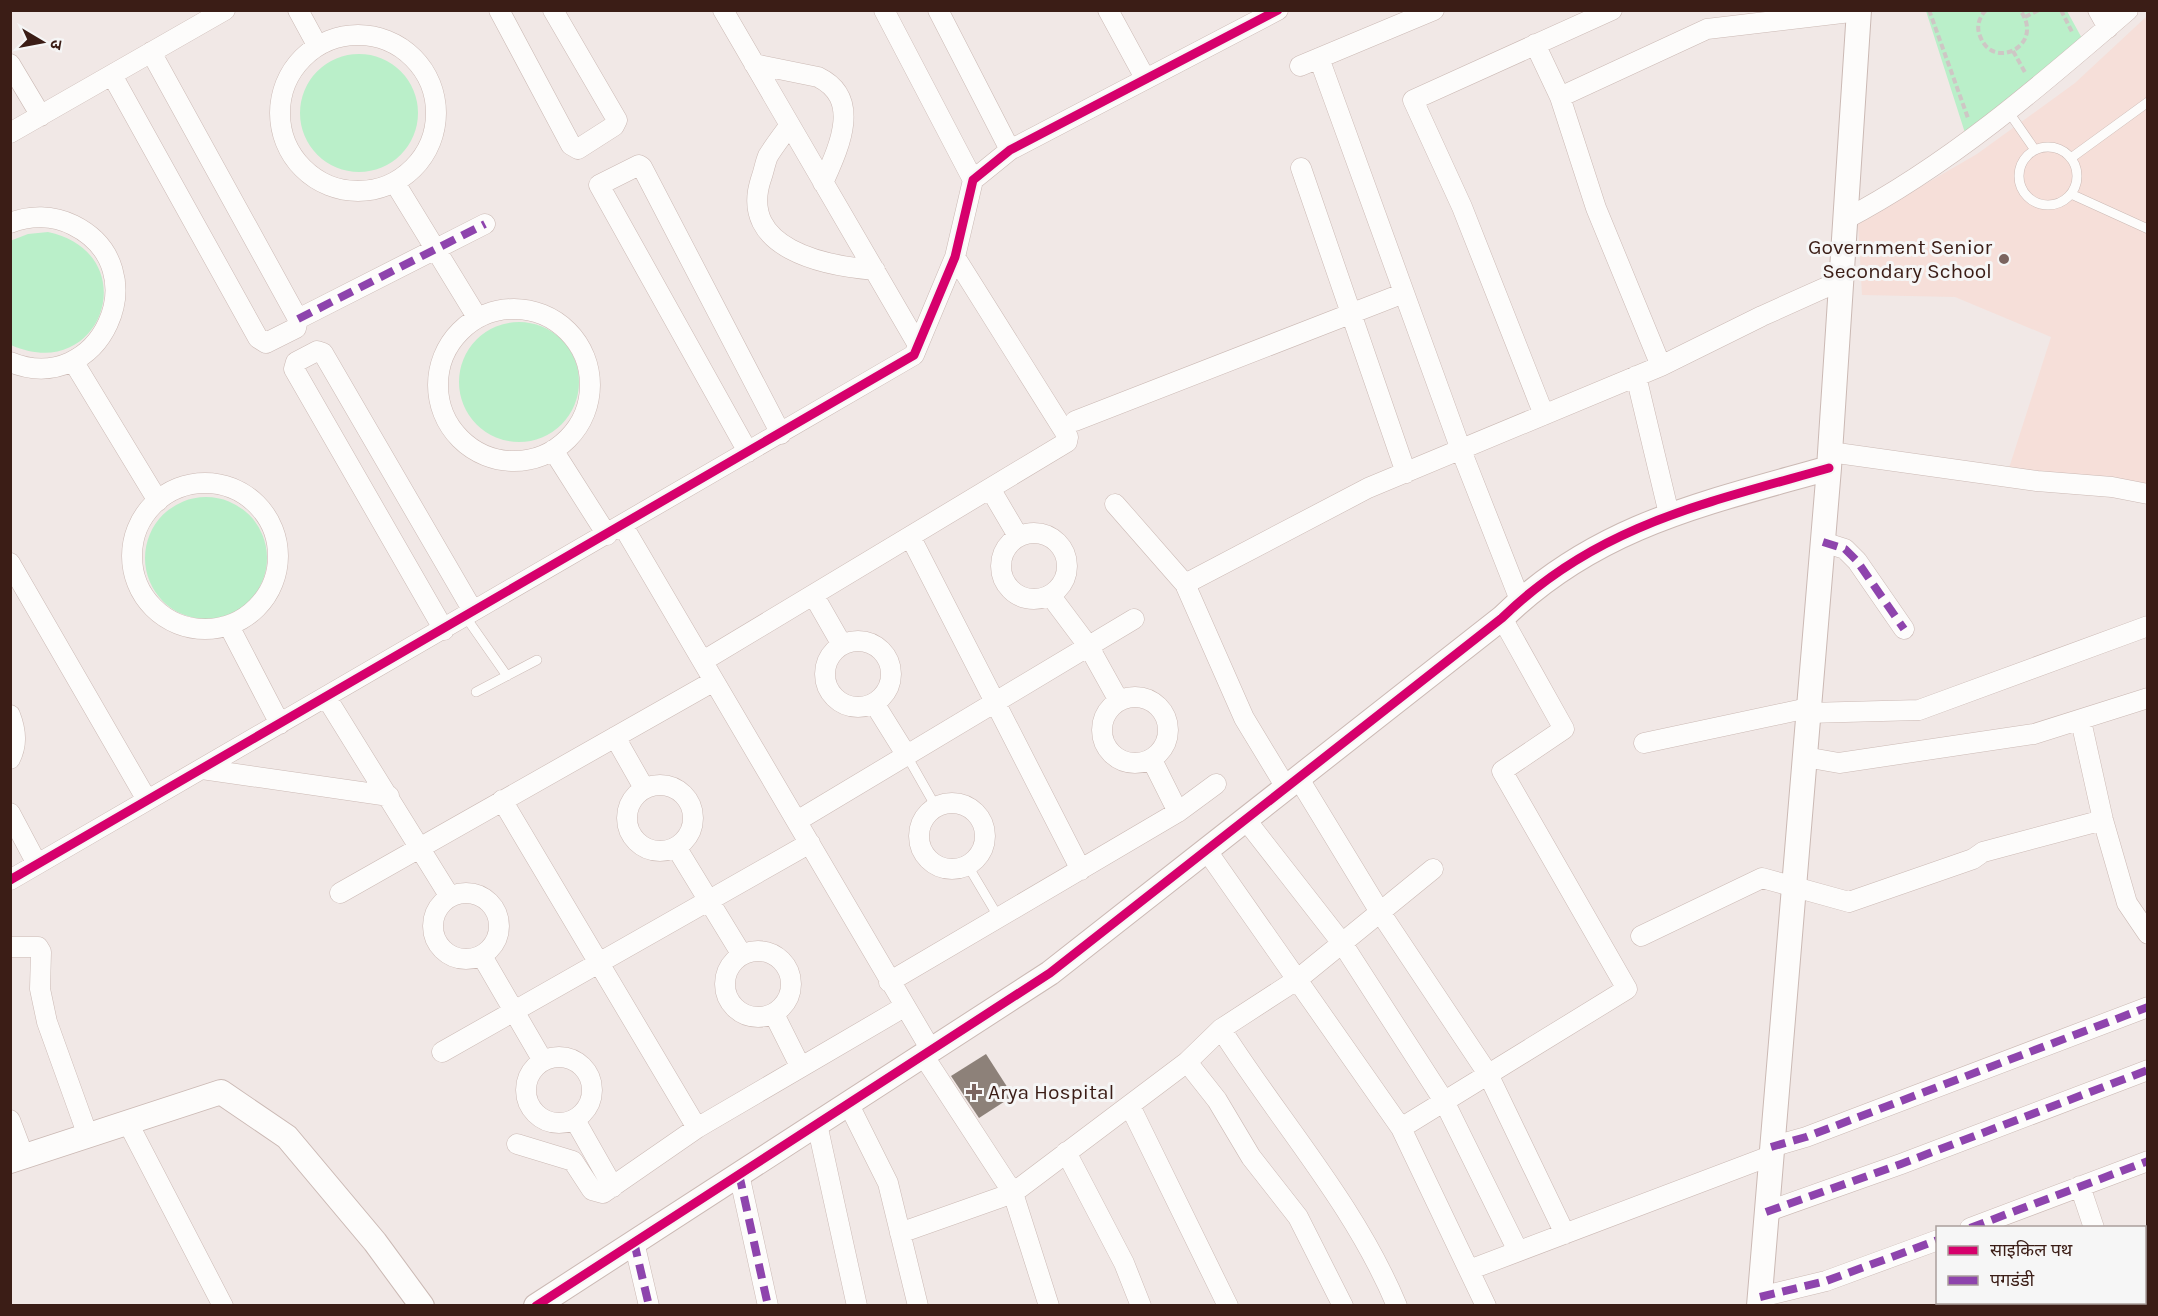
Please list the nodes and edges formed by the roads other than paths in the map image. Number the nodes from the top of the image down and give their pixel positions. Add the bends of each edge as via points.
1 (225, 10) edge
2 (298, 10) edge
3 (499, 10) edge
4 (553, 10) edge
5 (723, 10) edge
6 (884, 10) edge
7 (938, 10) edge
8 (1108, 10) edge
9 (1278, 10) edge
10 (1434, 10) edge
11 (1612, 10) edge
12 (2098, 10) edge
13 (2128, 10) edge
14 (1859, 11) edge
15 (1255, 15) edge
16 (2108, 28) junction
17 (1535, 44) junction
18 (317, 45) junction
19 (151, 52) junction
20 (1319, 58) junction
21 (10, 64) edge
22 (754, 64) junction
23 (1300, 66) dead end
24 (112, 75) junction
25 (1145, 78) junction
26 (1560, 97) junction
27 (2148, 102) edge
28 (2008, 111) junction
29 (41, 116) junction
30 (789, 126) junction
31 (10, 133) edge
32 (1011, 150) junction
33 (2035, 150) junction
34 (2071, 158) junction
35 (1301, 168) dead end
36 (973, 180) junction
37 (395, 183) junction
38 (823, 183) junction
39 (2071, 194) junction
40 (1844, 220) junction
41 (10, 224) edge
42 (485, 224) dead end
43 (2148, 229) edge
44 (435, 249) junction
45 (955, 257) junction
46 (875, 270) junction
47 (1840, 281) junction
48 (1404, 293) junction
49 (1353, 313) junction
50 (477, 317) junction
51 (298, 319) junction
52 (918, 345) junction
53 (74, 361) junction
54 (10, 362) edge
55 (1660, 366) junction
56 (1636, 376) junction
57 (1544, 415) junction
58 (1075, 421) dead end
59 (782, 434) junction
60 (553, 450) junction
61 (1461, 450) junction
62 (748, 452) junction
63 (1829, 460) junction
64 (1406, 473) junction
65 (991, 490) junction
66 (2148, 494) edge
67 (158, 501) junction
68 (1115, 504) dead end
69 (1669, 514) junction
70 (615, 531) junction
71 (1018, 536) junction
72 (911, 537) junction
73 (1823, 542) junction
74 (10, 564) edge
75 (1185, 584) junction
76 (1050, 595) junction
77 (814, 596) junction
78 (1520, 600) junction
79 (469, 614) junction
80 (1502, 618) junction
81 (1134, 619) dead end
82 (229, 626) junction
83 (2148, 626) edge
84 (1904, 629) dead end
85 (444, 630) junction
86 (842, 645) junction
87 (1089, 646) junction
88 (537, 660) dead end
89 (703, 661) junction
90 (507, 676) junction
91 (714, 681) junction
92 (476, 692) dead end
93 (326, 697) junction
94 (2148, 698) edge
95 (1119, 701) junction
96 (874, 703) junction
97 (995, 703) junction
98 (1808, 710) junction
99 (10, 715) edge
100 (2082, 721) junction
101 (280, 724) junction
102 (615, 737) junction
103 (1644, 743) dead end
104 (907, 756) junction
105 (1804, 757) junction
106 (10, 759) edge
107 (1152, 760) junction
108 (202, 769) junction
109 (1216, 784) dead end
110 (1293, 784) junction
111 (644, 788) junction
112 (389, 796) junction
113 (147, 800) junction
114 (502, 800) junction
115 (936, 807) junction
116 (1178, 812) junction
117 (10, 813) edge
118 (1246, 820) junction
119 (2103, 820) junction
120 (797, 821) junction
121 (810, 843) junction
122 (421, 847) junction
123 (676, 847) junction
124 (1207, 851) junction
125 (37, 864) junction
126 (968, 866) junction
127 (1081, 870) junction
128 (1433, 870) dead end
129 (10, 880) edge
130 (1793, 885) junction
131 (340, 892) dead end
132 (450, 897) junction
133 (708, 900) junction
134 (1380, 912) junction
135 (1000, 919) junction
136 (2148, 934) edge
137 (1641, 936) dead end
138 (1342, 943) junction
139 (10, 947) edge
140 (742, 955) junction
141 (482, 956) junction
142 (599, 963) junction
143 (1298, 979) junction
144 (889, 982) junction
145 (904, 1007) junction
146 (2148, 1007) edge
147 (513, 1009) junction
148 (774, 1014) junction
149 (1221, 1029) junction
150 (442, 1052) dead end
151 (927, 1053) junction
152 (543, 1061) junction
153 (1187, 1062) junction
154 (800, 1066) junction
155 (2148, 1070) edge
156 (1488, 1074) junction
157 (1444, 1101) junction
158 (848, 1103) junction
159 (1130, 1106) junction
160 (10, 1120) edge
161 (575, 1120) junction
162 (128, 1122) junction
163 (817, 1124) junction
164 (697, 1128) junction
165 (1401, 1128) junction
166 (88, 1136) junction
167 (517, 1144) dead end
168 (1066, 1152) junction
169 (1771, 1152) junction
170 (17, 1159) edge
171 (2148, 1161) edge
172 (739, 1174) junction
173 (2080, 1186) junction
174 (613, 1187) junction
175 (1013, 1193) junction
176 (1766, 1212) junction
177 (2006, 1221) edge
178 (1976, 1226) edge
179 (2094, 1226) edge
180 (900, 1233) junction
181 (1565, 1234) junction
182 (1936, 1241) edge
183 (634, 1242) junction
184 (1518, 1251) junction
185 (1469, 1270) junction
186 (1760, 1301) edge
187 (545, 1303) edge
188 (223, 1305) edge
189 (422, 1305) edge
190 (649, 1305) edge
191 (768, 1305) edge
192 (856, 1305) edge
193 (918, 1305) edge
194 (1049, 1305) edge
195 (1141, 1305) edge
196 (1228, 1305) edge
197 (1343, 1305) edge
198 (1398, 1305) edge
199 (1486, 1305) edge

1 - 19 street
2 - 18 street
3 - 4 street via 571,145 578,149 614,126 617,120
5 - 22 street
6 - 36 street
7 - 32 street
8 - 25 street
9 - 15 street
10 - 20 street
11 - 17 street
12 - 16 street
13 - 16 street
14 - 26 street via 1707,30
14 - 40 street
15 - 25 street
16 - 28 street
17 - 26 street
17 - 57 street via 1413,100 1462,207
18 - 37 street via 298,61 283,89 279,105 281,129 289,152 304,171 348,191 372,191
18 - 37 street via 346,35 378,36 405,50 426,74 435,104 434,135 425,154
19 - 24 street
19 - 51 street
20 - 23 street
20 - 48 street
21 - 29 street
22 - 30 street
22 - 38 street via 818,77 841,97 845,108 843,126
24 - 29 street
24 - 51 street via 258,338 266,343 296,328
25 - 32 street
26 - 55 street via 1596,208
27 - 34 lane
28 - 33 lane
28 - 40 street via 1887,197
29 - 31 street
30 - 38 street
30 - 46 street via 767,158 757,192 767,229 781,244 805,257
32 - 36 street
33 - 34 lane via 2054,148
33 - 39 lane via 2019,175 2024,192 2047,205
34 - 39 lane via 2077,176
35 - 49 street
36 - 45 street
37 - 44 street
38 - 46 street
39 - 43 lane
40 - 47 street
41 - 53 street via 42,216 64,220 84,230 100,246 111,266 116,287 114,310 106,331
42 - 44 street
44 - 50 street
44 - 51 street
45 - 52 street
45 - 65 street via 1068,437 1061,448
46 - 52 street
47 - 55 street
47 - 63 street
48 - 49 street
48 - 61 street
49 - 58 street
49 - 64 street
50 - 60 street via 502,309 529,309 553,318 573,335 586,358 591,384 586,410 573,433
50 - 60 street via 450,342 442,359 439,396 453,430 466,444 499,460 536,458
52 - 59 street via 914,355
53 - 54 street via 54,368 33,369
53 - 67 street
55 - 56 street
56 - 57 street
56 - 69 street
57 - 61 street
59 - 62 street
59 - 62 street via 642,167 639,165 599,185
60 - 70 street
61 - 64 street
61 - 78 street
62 - 70 street
63 - 66 street via 2112,487
63 - 69 street
63 - 73 street
64 - 75 street via 1296,523
65 - 71 street
65 - 72 street
67 - 82 street via 146,514 135,540 133,567 147,600 175,623 211,629
67 - 82 street via 194,484 213,484 232,488 249,498 268,521 278,548 271,587 261,604
68 - 75 street
69 - 78 street via 1587,551
70 - 79 street
70 - 89 street
71 - 76 street via 1041,533 1060,545 1068,567 1065,578
71 - 76 street via 1001,562 1005,582 1020,596 1030,599
72 - 77 street
72 - 97 street
73 - 84 street via 1845,549 1857,561
73 - 98 street
74 - 113 street
75 - 110 street via 1244,718
76 - 87 street
77 - 86 street
77 - 89 street
78 - 80 street
79 - 85 street
79 - 85 street via 323,353 317,351 296,362 294,369
79 - 90 lane
80 - 110 street
80 - 156 street via 1564,729 1502,771 1627,988
81 - 87 street
82 - 101 street
83 - 98 street via 1919,711
85 - 93 street
86 - 96 street via 864,641 884,653 890,663 889,686
86 - 96 street via 833,651 825,670 828,690 854,707
87 - 95 street
87 - 97 street
88 - 90 lane
89 - 91 street
90 - 92 lane
91 - 102 street
91 - 120 street
93 - 101 street
93 - 112 street
94 - 100 street
95 - 107 street via 1105,716 1106,747 1121,761 1131,764
95 - 107 street via 1142,697 1162,709 1169,731
96 - 104 street
97 - 104 street
97 - 127 street
98 - 103 street
98 - 105 street
99 - 106 street via 16,733
100 - 105 street via 2034,734 1839,763
100 - 119 street
101 - 108 street
102 - 111 street
102 - 114 street
104 - 115 lane
104 - 120 street
105 - 130 street
107 - 116 street
108 - 112 street
108 - 113 street
109 - 116 street
110 - 118 street
110 - 134 street
111 - 123 street via 667,785 686,797 694,819 685,840
111 - 123 street via 627,814 631,834 646,848 666,851
112 - 122 street
113 - 125 street
114 - 122 street
114 - 142 street
115 - 126 street via 921,824 920,847 935,865 945,869
115 - 126 street via 966,806 981,820 985,830 982,851
116 - 127 street
117 - 125 street
118 - 124 street
118 - 138 street
119 - 130 street via 1983,852 1973,859 1849,902
119 - 136 street via 2127,903
120 - 121 street
121 - 133 street
121 - 144 street
122 - 131 street
122 - 132 street
123 - 133 street
124 - 143 street
124 - 151 street via 1050,973
125 - 129 street
126 - 135 lane
127 - 135 street
128 - 134 street
130 - 137 street via 1762,878
130 - 169 street
132 - 141 street via 472,893 483,897 497,915 497,939
132 - 141 street via 435,912 436,942 451,957
133 - 140 street
133 - 142 street
134 - 138 street
134 - 156 street
135 - 144 street
138 - 143 street
138 - 157 street
139 - 166 street via 38,947 41,952 40,989 47,1022
140 - 148 street via 727,972 725,984 732,1005 752,1017
140 - 148 street via 752,951 772,954 788,968 792,988 783,1007
141 - 147 street
142 - 147 street
142 - 164 street
143 - 149 street
143 - 165 street
144 - 145 street
145 - 151 street
145 - 154 street
146 - 169 street
147 - 150 street
147 - 152 street
148 - 154 street
149 - 153 street
149 - 198 street via 1350,1212
151 - 158 street
151 - 175 street
152 - 161 street via 566,1057 576,1062 591,1080 590,1103
152 - 161 street via 529,1076 526,1097 530,1107 545,1121 555,1124
153 - 159 street
153 - 197 street via 1217,1100 1251,1157 1298,1217
154 - 164 street
155 - 176 street
156 - 157 street
156 - 181 street
157 - 165 street
157 - 184 street
158 - 163 street
158 - 180 street via 888,1183
159 - 168 street
159 - 196 street
160 - 170 street
161 - 174 street
162 - 166 street
162 - 188 street
162 - 189 street via 221,1092 287,1137
163 - 172 street
163 - 192 street
164 - 174 street
165 - 185 street
166 - 170 street
167 - 174 street via 573,1161 592,1190 603,1193
168 - 175 street
168 - 195 street via 1124,1263
169 - 176 street
169 - 181 street
171 - 173 street
172 - 183 street
172 - 191 street
173 - 177 street
173 - 179 street
175 - 180 street
175 - 194 street
176 - 186 street
177 - 178 street
180 - 193 street
181 - 184 street
182 - 186 street
183 - 187 street
183 - 190 street
184 - 185 street
185 - 199 street

